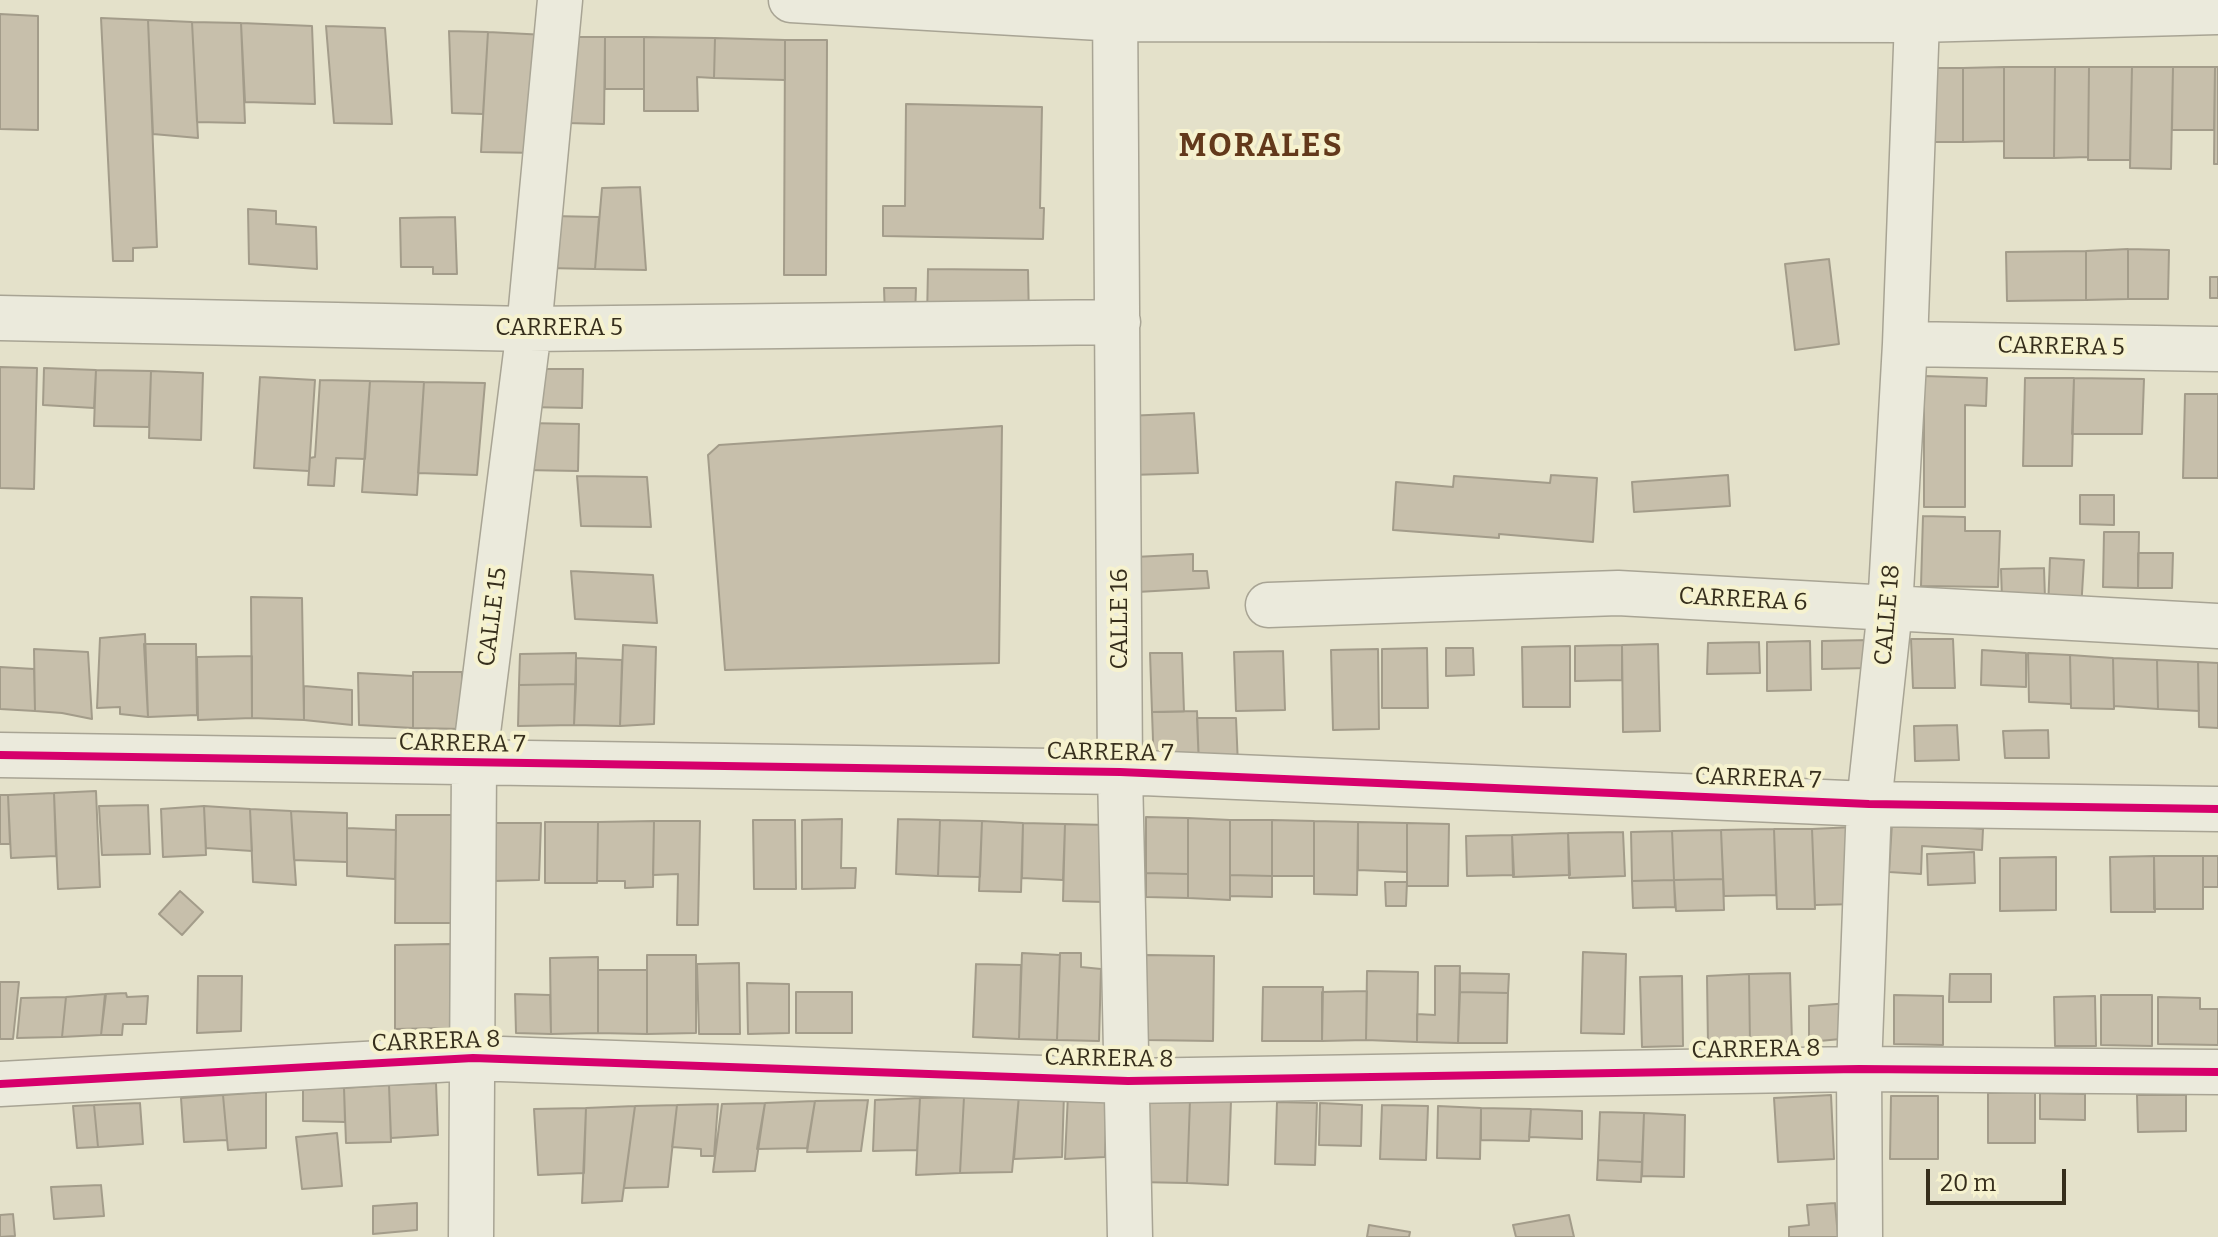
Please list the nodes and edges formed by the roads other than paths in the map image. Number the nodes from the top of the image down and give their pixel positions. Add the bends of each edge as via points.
1 (560, 0) edge
2 (791, 0) edge
3 (1116, 10) edge
4 (1907, 10) edge
5 (2218, 12) edge
6 (0, 318) edge
7 (1118, 322) junction
8 (529, 329) junction
9 (1905, 344) junction
10 (2218, 349) edge
11 (1268, 605) dead end
12 (1890, 609) junction
13 (2218, 626) edge
14 (0, 755) edge
15 (474, 764) junction
16 (1120, 772) junction
17 (1869, 804) junction
18 (2218, 809) edge
19 (473, 1058) junction
20 (1859, 1069) junction
21 (2218, 1072) edge
22 (1128, 1081) junction
23 (0, 1084) edge
24 (471, 1237) edge
25 (1130, 1237) edge
26 (1860, 1237) edge

1 - 8 street, CALLE 15
2 - 3 street
3 - 4 street
3 - 7 street, CALLE 16
4 - 5 street
4 - 9 street, CALLE 18
6 - 8 street, CARRERA 5
7 - 8 street, CARRERA 5
7 - 16 street, CALLE 16
8 - 15 street, CALLE 15
9 - 10 street, CARRERA 5
9 - 12 street, CALLE 18
11 - 12 street, CARRERA 6 via 1618,593
12 - 13 street, CARRERA 6
12 - 17 street, CALLE 18
14 - 15 street, CARRERA 7
15 - 16 street, CARRERA 7
15 - 19 street, CALLE 15
16 - 17 street, CARRERA 7
16 - 22 street, CALLE 16
17 - 18 street, CARRERA 7
17 - 20 street, CALLE 18
19 - 22 street, CARRERA 8
19 - 23 street, CARRERA 8
19 - 24 street, CALLE 15
20 - 21 street, CARRERA 8
20 - 22 street, CARRERA 8
20 - 26 street, CALLE 18
22 - 25 street, CALLE 16

